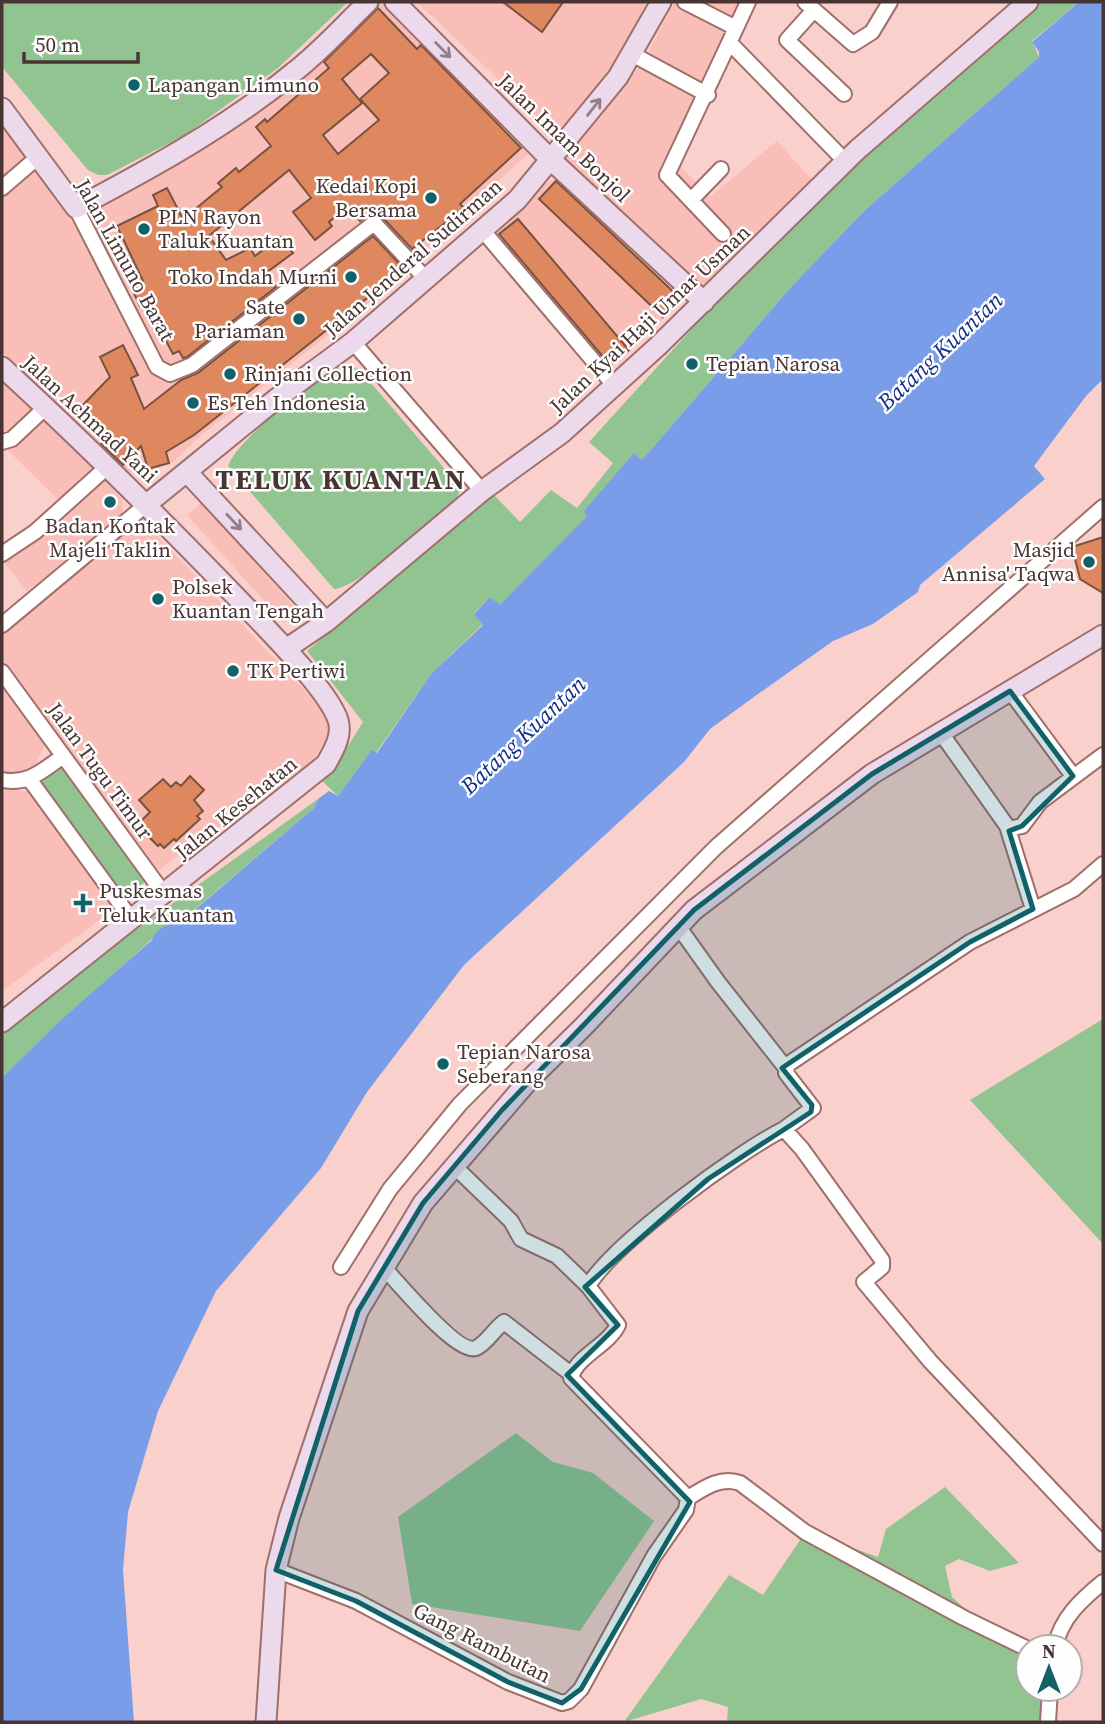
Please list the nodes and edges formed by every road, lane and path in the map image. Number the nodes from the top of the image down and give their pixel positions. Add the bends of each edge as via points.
1 (368, 2) edge
2 (396, 2) edge
3 (661, 2) edge
4 (685, 2) edge
5 (748, 2) edge
6 (890, 2) edge
7 (1022, 4) edge
8 (810, 6) edge
9 (736, 28) junction
10 (730, 43) junction
11 (632, 54) junction
12 (844, 94) dead end
13 (708, 95) junction
14 (2, 108) edge
15 (38, 157) junction
16 (551, 160) junction
17 (845, 161) junction
18 (721, 169) dead end
19 (2, 188) edge
20 (691, 200) junction
21 (76, 208) junction
22 (484, 232) junction
23 (723, 234) dead end
24 (426, 279) junction
25 (704, 302) junction
26 (353, 342) junction
27 (2, 366) edge
28 (612, 384) junction
29 (46, 407) junction
30 (2, 442) edge
31 (107, 467) junction
32 (187, 472) junction
33 (482, 491) junction
34 (147, 504) junction
35 (1103, 507) edge
36 (2, 554) edge
37 (326, 622) junction
38 (2, 625) edge
39 (1103, 635) edge
40 (286, 649) junction
41 (2, 672) edge
42 (1010, 691) junction
43 (941, 733) junction
44 (1103, 755) edge
45 (63, 756) junction
46 (1073, 776) junction
47 (2, 780) edge
48 (30, 780) junction
49 (1009, 830) junction
50 (1103, 864) edge
51 (164, 894) junction
52 (1032, 909) junction
53 (132, 920) junction
54 (678, 926) junction
55 (2, 1022) edge
56 (785, 1067) junction
57 (784, 1129) junction
58 (454, 1166) junction
59 (341, 1267) dead end
60 (384, 1268) junction
61 (588, 1286) junction
62 (571, 1374) junction
63 (688, 1498) junction
64 (1103, 1544) edge
65 (276, 1570) junction
66 (1103, 1582) edge
67 (1061, 1633) edge
68 (1014, 1642) edge
69 (1049, 1703) edge
70 (266, 1722) edge
71 (1048, 1722) edge

1 - 21 street via 295,72 226,124
2 -> 16 street, Jalan Imam Bonjol
3 - 11 street, Jalan Jenderal Sudirman
4 - 9 street
5 - 9 street
6 - 8 street via 872,32 853,44
7 - 17 street, Jalan Kyai Haji Umar Usman
8 - 12 street via 786,40
9 - 10 street
10 - 13 street
10 - 17 street
11 - 13 street
16 -> 11 street, Jalan Jenderal Sudirman
13 - 20 street via 667,176
14 - 15 street, Jalan Limuno Barat
15 - 19 street
15 - 21 street, Jalan Limuno Barat
16 - 22 street, Jalan Jenderal Sudirman
16 - 25 street, Jalan Imam Bonjol
17 - 25 street, Jalan Kyai Haji Umar Usman
18 - 20 street
20 - 23 street
21 - 24 street, Jalan Limuno Barat via 157,367 170,374 192,365 374,223
22 - 24 street, Jalan Jenderal Sudirman
22 - 28 street
24 - 26 street, Jalan Jenderal Sudirman
25 - 28 street, Jalan Kyai Haji Umar Usman
26 - 32 street, Jalan Jenderal Sudirman
26 - 33 street
27 - 29 street, Jalan Achmad Yani
28 - 33 street, Jalan Kyai Haji Umar Usman via 562,433
29 - 30 street via 12,439
29 - 31 street, Jalan Achmad Yani
31 - 34 street, Jalan Achmad Yani
31 - 36 street via 35,532
32 - 34 street, Jalan Jenderal Sudirman
32 -> 37 street
33 - 37 street, Jalan Kyai Haji Umar Usman
34 - 38 street
34 - 40 street, Jalan Achmad Yani
35 - 59 street via 716,847 460,1104 390,1189
37 - 40 street, Jalan Kyai Haji Umar Usman
39 - 42 street
40 - 51 street, Jalan Kesehatan via 335,713 337,744 326,764
41 - 45 street, Jalan Tugu Timur
42 - 43 street
42 - 46 street
43 - 49 street
43 - 54 street via 872,774
44 - 46 street
45 - 48 street
45 - 51 street, Jalan Tugu Timur
46 - 49 street via 1040,802 1022,826
47 - 48 street
48 - 53 street
49 - 52 street
50 - 52 street via 1074,889
51 - 53 street, Jalan Kesehatan
52 - 56 street via 929,968
53 - 55 street, Jalan Kesehatan
54 - 56 street
54 - 58 street via 529,1080
56 - 57 street via 813,1108
57 - 61 street via 708,1179 627,1244
57 - 64 street via 883,1259 882,1267 865,1281 874,1297
58 - 60 street via 423,1203
58 - 61 street via 511,1222 522,1239 557,1256
60 - 62 street via 439,1328 462,1344 478,1347 504,1322
60 - 65 street via 358,1311 344,1346
61 - 62 street via 618,1325
62 - 63 street
63 - 65 street, Gang Rambutan via 687,1510 654,1556 581,1689 562,1703 508,1682 356,1601
63 - 68 street via 713,1483 740,1483 805,1532
65 - 70 street
66 - 67 street via 1082,1600
69 - 71 street

